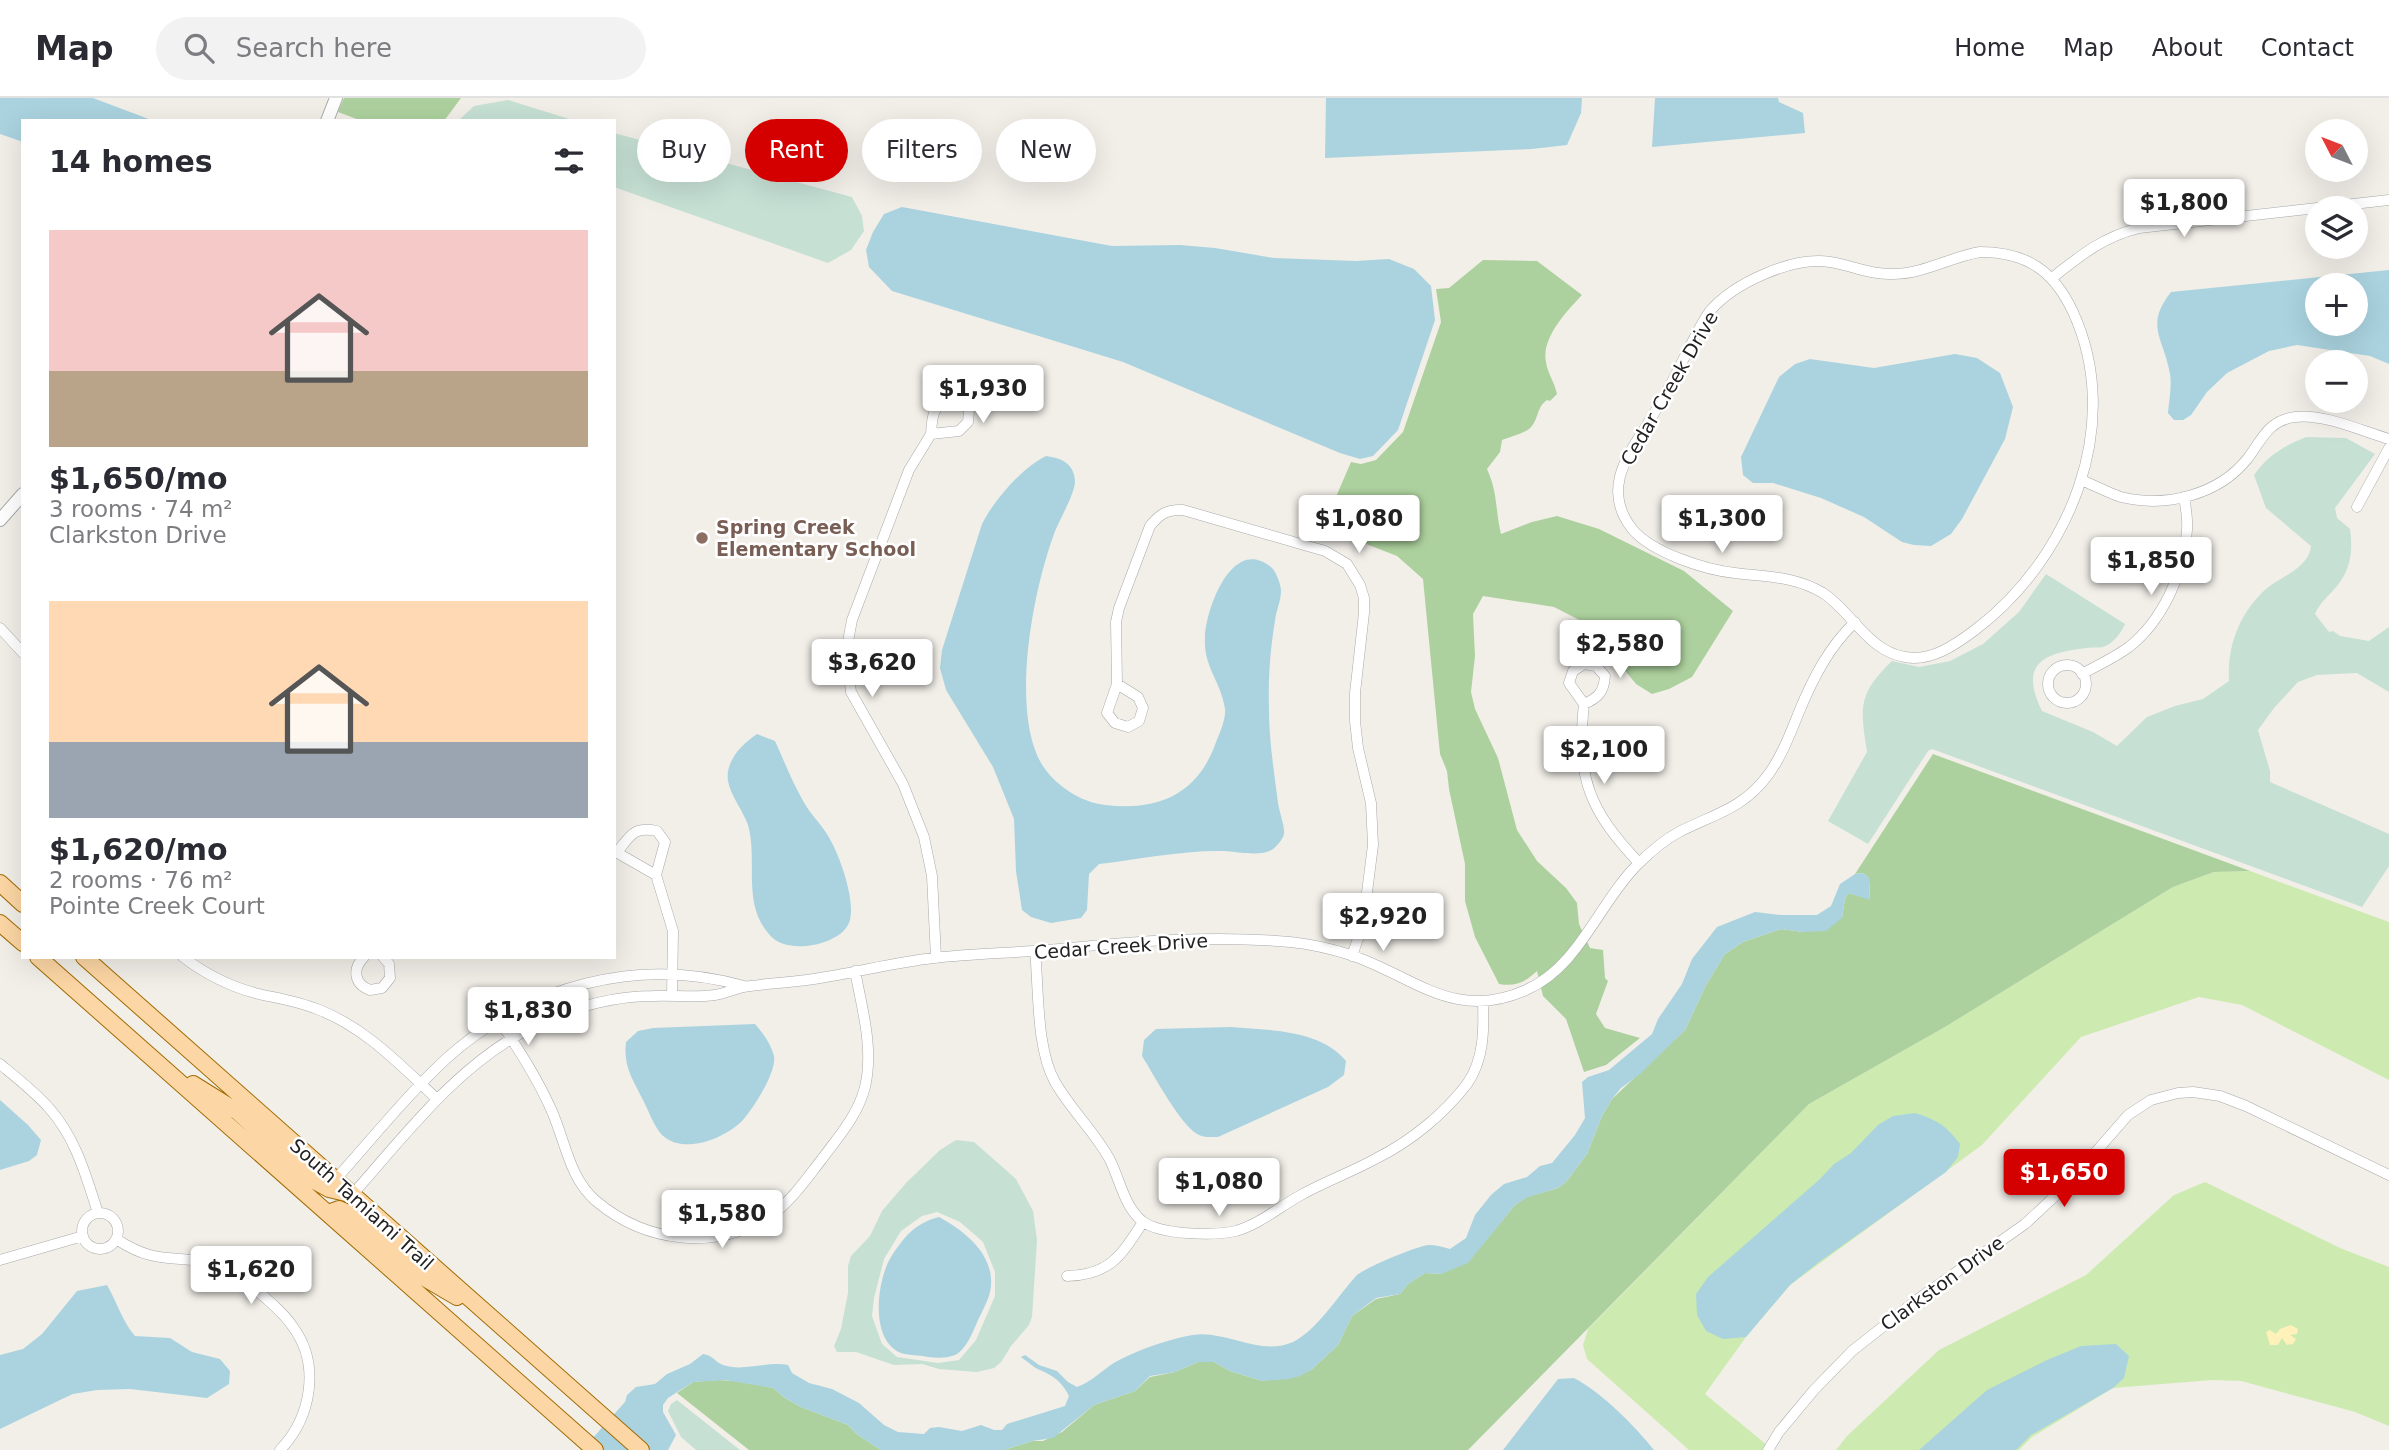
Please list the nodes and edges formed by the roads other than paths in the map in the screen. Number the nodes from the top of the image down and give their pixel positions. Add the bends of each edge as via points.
1 (337, 98) edge
2 (328, 119) edge
3 (2389, 200) edge
4 (2368, 202) edge
5 (2305, 209) edge
6 (2052, 278) junction
7 (931, 434) junction
8 (2389, 439) edge
9 (2389, 448) edge
10 (2081, 480) junction
11 (21, 496) edge
12 (2184, 498) junction
13 (2357, 507) dead end
14 (0, 520) edge
15 (1855, 622) junction
16 (0, 628) edge
17 (21, 651) edge
18 (2082, 674) dead end
19 (1117, 684) dead end
20 (1584, 704) dead end
21 (616, 851) edge
22 (1639, 863) junction
23 (656, 875) junction
24 (0, 883) edge
25 (21, 902) edge
26 (0, 923) edge
27 (21, 941) edge
28 (1035, 951) junction
29 (1352, 956) junction
30 (936, 958) junction
31 (40, 959) edge
32 (85, 959) edge
33 (186, 959) edge
34 (362, 959) edge
35 (386, 961) edge
36 (855, 971) junction
37 (673, 974) junction
38 (745, 986) junction
39 (672, 996) junction
40 (1483, 1002) junction
41 (499, 1020) junction
42 (512, 1039) junction
43 (152, 1058) junction
44 (0, 1064) edge
45 (421, 1084) junction
46 (437, 1099) junction
47 (2389, 1175) edge
48 (335, 1180) junction
49 (352, 1195) junction
50 (98, 1213) junction
51 (328, 1213) junction
52 (1143, 1222) junction
53 (83, 1236) junction
54 (116, 1239) junction
55 (0, 1260) edge
56 (1067, 1276) dead end
57 (489, 1317) junction
58 (280, 1450) edge
59 (595, 1450) edge
60 (641, 1450) edge
61 (1768, 1450) edge

1 - 2 street
3 - 4 street
5 - 6 street via 2116,234
6 - 10 street, Cedar Creek Drive via 2076,319 2092,377 2093,425
6 - 15 street, Cedar Creek Drive via 2030,262 1996,252 1967,254 1920,271 1893,274 1829,261 1802,262 1776,270 1726,297 1708,314 1628,452 1619,477 1620,503 1642,538 1665,552 1718,570 1798,582 1824,594
7 - 7 street via 959,431 968,422 969,410 960,400 948,397 932,415
7 - 30 street via 909,470 852,620 846,652 851,692 903,784 923,837 932,876
8 - 12 street via 2309,416 2293,417 2271,426 2232,474
9 - 13 street
10 - 12 street via 2118,496 2150,502
10 - 15 street, Cedar Creek Drive via 2061,529 2024,584 1987,621 1954,645 1930,656 1904,657 1880,648
11 - 14 street
12 - 18 street via 2185,545 2156,618 2129,647
15 - 22 street, Cedar Creek Drive via 1830,649 1784,749 1761,784 1729,810 1680,832
16 - 17 street
19 - 29 street via 1119,608 1150,526 1169,509 1325,551 1347,564 1364,598 1355,721 1373,831 1363,924
20 - 22 street via 1581,744 1592,800 1605,825
21 - 23 street
21 - 23 street via 633,833 644,828 657,831 665,842
22 - 40 street, Cedar Creek Drive via 1549,977 1524,991
23 - 37 street via 673,931
24 - 25 main road
26 - 27 main road
28 - 29 street, Cedar Creek Drive via 1174,939 1287,942
28 - 30 street, Cedar Creek Drive
28 - 52 street via 1048,1066 1063,1095 1102,1147 1129,1206
29 - 40 street, Cedar Creek Drive via 1430,992
30 - 36 street, Cedar Creek Drive
31 - 43 main road, South Tamiami Trail
32 - 48 main road, South Tamiami Trail
33 - 45 street via 234,986 317,1008 349,1024
34 - 35 street via 356,978 370,990 387,984 391,970
36 - 38 street, Cedar Creek Drive
36 - 42 street via 868,1056 865,1086 853,1115 782,1206 746,1227 708,1238 651,1232 596,1201 578,1178 550,1107
37 - 38 street, Cedar Creek Drive
37 - 39 street
37 - 41 street, Cedar Creek Drive via 641,973 586,982
38 - 39 street, Cedar Creek Drive via 711,996
39 - 42 street, Cedar Creek Drive via 620,998 582,1006
40 - 52 street via 1483,1041 1467,1083 1435,1117 1394,1149 1236,1231 1180,1232
41 - 42 street
41 - 45 street, Cedar Creek Drive via 469,1040
42 - 46 street, Cedar Creek Drive via 467,1070
43 - 49 main road via 238,1112 312,1179
43 - 51 main road, South Tamiami Trail
44 - 50 street via 48,1106 67,1132
45 - 46 street
45 - 48 street, Cedar Creek Drive
46 - 49 street, Cedar Creek Drive
47 - 61 street, Clarkston Drive via 2220,1096 2193,1092 2151,1100 2128,1115 2067,1185 2025,1224 1852,1351 1814,1390
48 - 49 main road, South Tamiami Trail
49 - 57 main road, South Tamiami Trail
50 - 53 street via 85,1221
50 - 54 street via 115,1221
51 - 57 main road via 339,1209 348,1213 423,1277
51 - 59 main road, South Tamiami Trail
52 - 56 street via 1120,1257 1109,1265
53 - 54 street via 98,1249
53 - 55 street
54 - 58 street via 148,1255 219,1266 262,1295 293,1326 306,1354 309,1393 296,1431
57 - 60 main road, South Tamiami Trail

